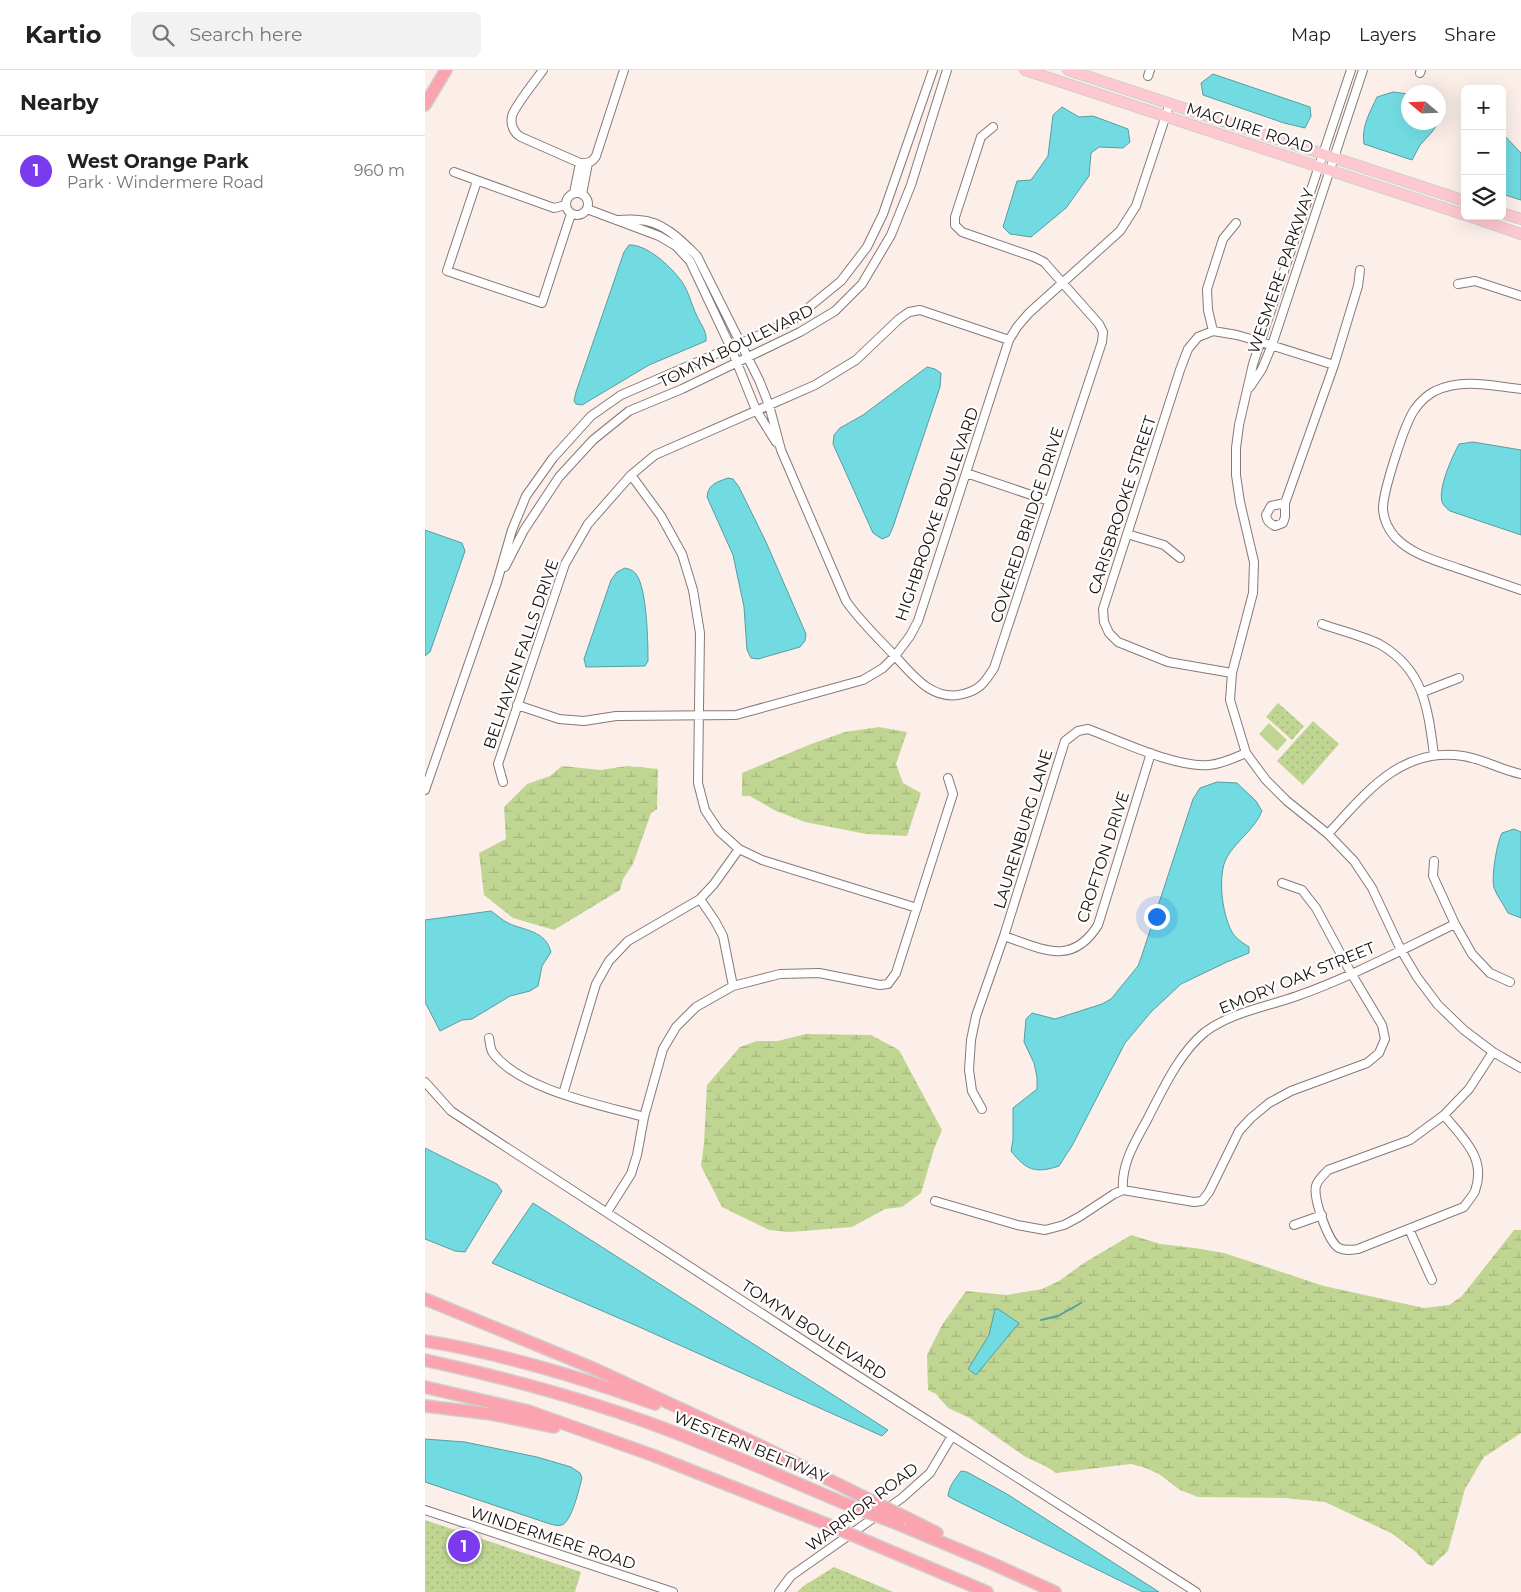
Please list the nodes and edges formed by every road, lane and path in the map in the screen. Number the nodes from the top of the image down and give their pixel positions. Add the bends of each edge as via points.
1 (446, 70) edge
2 (543, 70) edge
3 (624, 70) edge
4 (933, 70) edge
5 (947, 70) edge
6 (1025, 70) edge
7 (1068, 70) edge
8 (1351, 70) edge
9 (1363, 70) edge
10 (1348, 79) junction
11 (1359, 83) junction
12 (1170, 103) junction
13 (425, 105) edge
14 (1166, 116) junction
15 (993, 127) dead end
16 (1322, 154) junction
17 (1334, 158) junction
18 (584, 163) junction
19 (1318, 166) junction
20 (1329, 170) junction
21 (454, 172) dead end
22 (477, 181) junction
23 (578, 194) junction
24 (1461, 200) edge
25 (565, 205) junction
26 (587, 209) junction
27 (571, 214) junction
28 (1461, 214) edge
29 (1506, 214) edge
30 (1481, 220) edge
31 (1521, 220) edge
32 (1236, 223) dead end
33 (1521, 234) edge
34 (693, 259) junction
35 (1360, 270) dead end
36 (1062, 282) junction
37 (1458, 284) dead end
38 (1521, 296) edge
39 (1213, 331) junction
40 (1009, 340) junction
41 (1261, 342) junction
42 (741, 344) junction
43 (1272, 345) junction
44 (731, 348) junction
45 (747, 358) junction
46 (737, 363) junction
47 (1333, 365) junction
48 (759, 380) junction
49 (746, 386) junction
50 (1521, 390) edge
51 (1248, 391) junction
52 (769, 405) junction
53 (756, 410) junction
54 (781, 450) junction
55 (966, 474) junction
56 (631, 475) junction
57 (1049, 501) junction
58 (1285, 503) dead end
59 (1127, 534) junction
60 (1181, 558) dead end
61 (497, 582) junction
62 (1521, 590) edge
63 (1322, 624) dead end
64 (895, 656) junction
65 (1232, 672) junction
66 (1459, 678) dead end
67 (1423, 692) junction
68 (517, 705) junction
69 (698, 717) junction
70 (1151, 753) junction
71 (1246, 753) junction
72 (1434, 755) junction
73 (1521, 774) edge
74 (948, 778) dead end
75 (503, 782) dead end
76 (425, 790) edge
77 (1328, 834) junction
78 (739, 849) junction
79 (1434, 861) dead end
80 (1282, 883) dead end
81 (700, 900) junction
82 (917, 908) junction
83 (1455, 924) junction
84 (1004, 936) junction
85 (1401, 950) junction
86 (1351, 973) junction
87 (1510, 982) dead end
88 (733, 986) junction
89 (489, 1038) dead end
90 (1493, 1052) junction
91 (1521, 1068) edge
92 (425, 1082) edge
93 (563, 1094) junction
94 (983, 1109) dead end
95 (1444, 1116) junction
96 (644, 1117) junction
97 (1123, 1190) junction
98 (935, 1201) dead end
99 (607, 1212) junction
100 (1322, 1215) junction
101 (1294, 1225) dead end
102 (1409, 1229) junction
103 (1432, 1280) dead end
104 (425, 1299) edge
105 (425, 1341) edge
106 (425, 1360) edge
107 (425, 1386) edge
108 (425, 1406) edge
109 (597, 1436) junction
110 (952, 1436) junction
111 (757, 1444) junction
112 (425, 1510) edge
113 (904, 1522) junction
114 (673, 1592) edge
115 (779, 1592) edge
116 (987, 1592) edge
117 (1056, 1592) edge
118 (1196, 1592) edge

1 - 13 highway
2 - 18 street via 512,114 513,128 521,137
3 - 18 street via 596,156 593,161
4 - 42 street, TOMYN BOULEVARD via 883,214 867,247 841,281 799,316
5 - 45 street, TOMYN BOULEVARD via 911,185 891,235 862,284 835,311
6 - 14 main road, MAGUIRE ROAD
7 - 12 main road, MAGUIRE ROAD
8 - 10 street, WESMERE PARKWAY
9 - 11 street, WESMERE PARKWAY
10 - 11 street
10 - 16 street, WESMERE PARKWAY
11 - 17 street, WESMERE PARKWAY
12 - 14 street, HIGHBROOKE BOULEVARD
12 - 16 main road, MAGUIRE ROAD
14 - 19 main road, MAGUIRE ROAD
14 - 36 street, HIGHBROOKE BOULEVARD via 1136,206 1120,231
15 - 36 street via 981,137 955,225 962,232 1034,257
16 - 17 main road, MAGUIRE ROAD
16 - 19 street, WESMERE PARKWAY
17 - 20 street, WESMERE PARKWAY
17 - 24 main road, MAGUIRE ROAD
18 - 23 street
19 - 20 main road, MAGUIRE ROAD
19 - 41 street, WESMERE PARKWAY
20 - 28 main road, MAGUIRE ROAD
20 - 43 street, WESMERE PARKWAY
21 - 22 street
22 - 25 street via 554,208
22 - 27 street via 447,271 542,302
23 - 25 street via 567,198
23 - 26 street via 587,201
25 - 27 street
26 - 27 street via 582,214
26 - 34 street via 615,220 640,220 661,226 682,241
29 - 31 main road
30 - 33 main road
32 - 39 street via 1223,239 1207,288
34 - 42 street
34 - 44 street
35 - 47 street
36 - 40 street, HIGHBROOKE BOULEVARD via 1023,320
36 - 57 street, COVERED BRIDGE DRIVE via 1103,332
37 - 38 street via 1475,281
39 - 41 street
39 - 59 street, CARISBROOKE STREET via 1198,336 1188,349
40 - 52 street, BELHAVEN FALLS DRIVE via 920,310 909,312 856,360
40 - 55 street, HIGHBROOKE BOULEVARD
41 - 43 street
41 - 51 street, WESMERE PARKWAY
42 - 44 street, TOMYN BOULEVARD
42 - 45 street
43 - 47 street
43 - 51 street, WESMERE PARKWAY
44 - 46 street
44 - 61 street, TOMYN BOULEVARD via 621,395 591,416 553,458 526,496
45 - 46 street, TOMYN BOULEVARD
45 - 48 street
46 - 49 street
46 - 61 street, TOMYN BOULEVARD via 629,411 593,440 559,477 524,530
47 - 58 street
48 - 49 street
48 - 52 street
49 - 53 street
50 - 62 street via 1467,382 1449,386 1425,398 1408,422 1386,488 1383,509 1387,526 1408,548
51 - 65 street, WESMERE PARKWAY via 1239,425 1236,475 1254,562 1253,593
52 - 53 street, BELHAVEN FALLS DRIVE
52 - 54 street
53 - 54 street
53 - 56 street, BELHAVEN FALLS DRIVE via 655,455
54 - 64 street, COVERED BRIDGE DRIVE via 846,600 857,618
55 - 57 street
55 - 64 street, HIGHBROOKE BOULEVARD via 918,621
56 - 68 street, BELHAVEN FALLS DRIVE via 588,524 565,564
56 - 69 street via 665,523 681,554 693,590 699,633
57 - 64 street, COVERED BRIDGE DRIVE via 994,668 984,684 953,697 936,694 919,682
59 - 60 street via 1164,545
59 - 65 street, CARISBROOKE STREET via 1103,609 1109,633 1118,642 1168,662
61 - 76 street, TOMYN BOULEVARD
63 - 67 street via 1379,644 1400,659
64 - 69 street, HIGHBROOKE BOULEVARD via 863,680 736,715
65 - 71 street, WESMERE PARKWAY via 1230,700
66 - 67 street
67 - 72 street
68 - 69 street, HIGHBROOKE BOULEVARD via 559,719 583,721 616,716
68 - 75 street, BELHAVEN FALLS DRIVE via 498,764
69 - 78 street via 698,783 705,810 719,831
70 - 71 street, LAURENBURG LANE via 1202,765 1226,762
70 - 84 street, CROFTON DRIVE via 1098,925 1091,938 1076,948 1061,952 1046,951
70 - 84 street, LAURENBURG LANE via 1089,729 1078,731 1065,741
71 - 77 street, WESMERE PARKWAY via 1287,801
72 - 73 street via 1463,756
72 - 77 street via 1407,763 1389,773 1370,788
74 - 82 street via 953,794
77 - 85 street, WESMERE PARKWAY via 1354,861 1372,888
78 - 81 street
78 - 82 street via 762,860
79 - 83 street via 1433,876
80 - 86 street via 1301,890 1316,908
81 - 88 street via 723,936
81 - 93 street via 628,941 609,961 596,984
82 - 88 street via 896,973 888,984 880,986 819,973 780,974
83 - 85 street, EMORY OAK STREET
83 - 87 street via 1472,954 1490,973
84 - 94 street, LAURENBURG LANE via 971,1040 969,1070 973,1091
85 - 86 street, EMORY OAK STREET
85 - 90 street, WESMERE PARKWAY via 1438,1005
86 - 97 street, EMORY OAK STREET via 1297,996 1235,1015 1205,1032 1166,1083 1131,1150 1125,1167
86 - 97 street via 1382,1025 1385,1039 1379,1053 1367,1063 1291,1091 1269,1103 1239,1131 1209,1192 1201,1201
88 - 96 street via 696,1008 676,1027 663,1049
89 - 93 street via 492,1052 510,1068 537,1085
90 - 91 street, WESMERE PARKWAY
90 - 95 street via 1469,1089
92 - 99 street, TOMYN BOULEVARD via 451,1111
93 - 96 street
95 - 100 street via 1410,1140 1328,1170 1316,1186 1315,1198
95 - 102 street via 1478,1161 1475,1192 1464,1207
96 - 99 street via 631,1174
97 - 98 street via 1079,1217 1045,1230
99 - 110 street, TOMYN BOULEVARD
100 - 101 street
100 - 102 street via 1329,1237 1337,1247 1347,1251
102 - 103 street
104 - 111 highway via 595,1369
105 - 111 highway via 525,1362 592,1381
106 - 113 highway, WESTERN BELTWAY, bridge via 477,1371 628,1415 856,1508
107 - 109 highway via 528,1411
108 - 109 highway via 491,1414
109 - 116 highway, bridge via 829,1525
110 - 115 street, WARRIOR ROAD via 930,1473 902,1498 791,1576
110 - 118 street, TOMYN BOULEVARD
111 - 113 highway, bridge via 878,1504
112 - 114 street, WINDERMERE ROAD
113 - 117 highway, WESTERN BELTWAY

